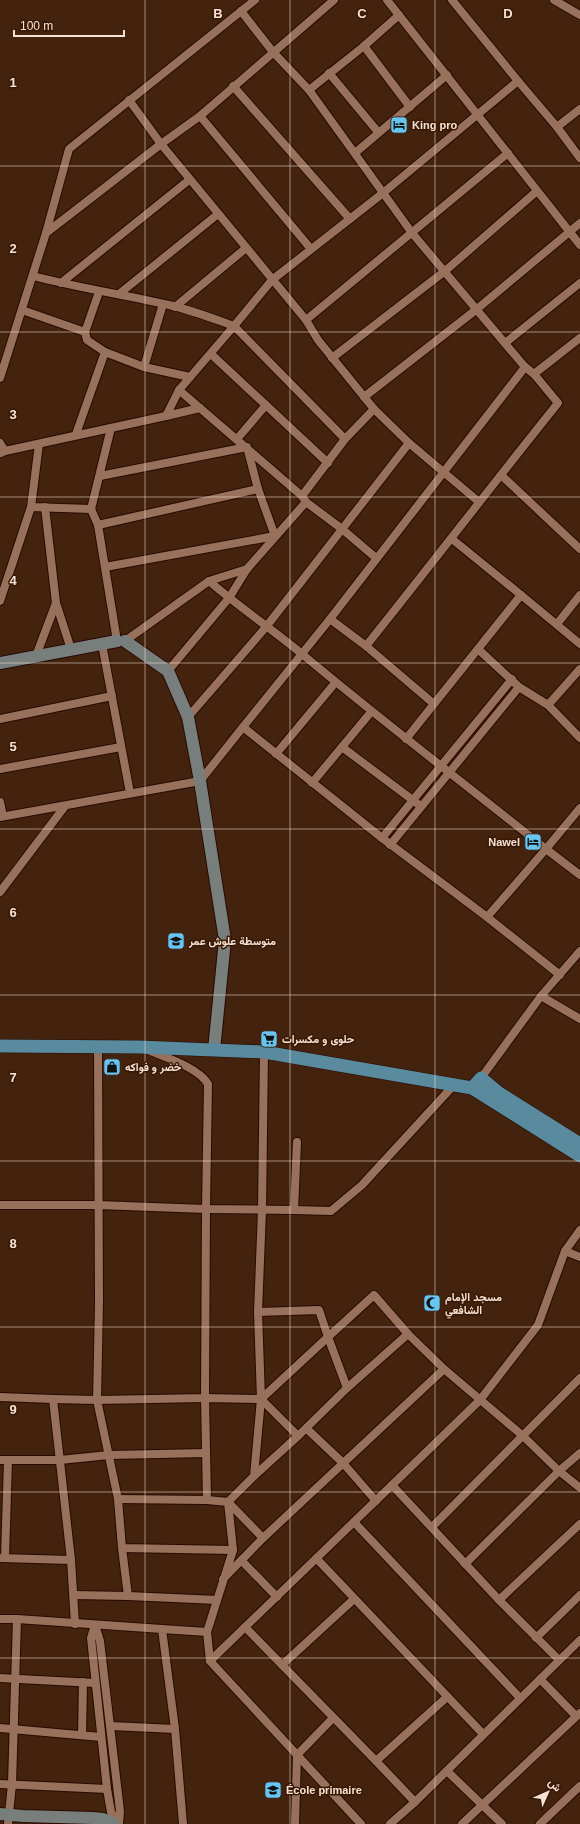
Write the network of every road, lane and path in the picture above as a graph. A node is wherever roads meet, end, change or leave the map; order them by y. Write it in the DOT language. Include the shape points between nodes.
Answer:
graph roads {
  1 [pos="254,0"];
  2 [pos="334,0"];
  3 [pos="387,0"];
  4 [pos="452,0"];
  5 [pos="554,0"];
  6 [pos="241,11"];
  7 [pos="399,15"];
  8 [pos="580,15"];
  9 [pos="364,46"];
  10 [pos="273,52"];
  11 [pos="329,73"];
  12 [pos="447,75"];
  13 [pos="518,81"];
  14 [pos="233,86"];
  15 [pos="309,90"];
  16 [pos="129,100"];
  17 [pos="410,106"];
  18 [pos="580,109"];
  19 [pos="478,114"];
  20 [pos="200,116"];
  21 [pos="557,127"];
  22 [pos="378,132"];
  23 [pos="161,144"];
  24 [pos="355,152"];
  25 [pos="508,153"];
  26 [pos="580,158"];
  27 [pos="190,180"];
  28 [pos="537,191"];
  29 [pos="383,193"];
  30 [pos="218,214"];
  31 [pos="350,219"];
  32 [pos="580,223"];
  33 [pos="570,232"];
  34 [pos="46,233"];
  35 [pos="412,233"];
  36 [pos="580,245"];
  37 [pos="246,248"];
  38 [pos="311,249"];
  39 [pos="445,271"];
  40 [pos="33,276"];
  41 [pos="272,280"];
  42 [pos="61,283"];
  43 [pos="580,283"];
  44 [pos="99,292"];
  45 [pos="119,294"];
  46 [pos="163,304"];
  47 [pos="175,307"];
  48 [pos="477,309"];
  49 [pos="22,310"];
  50 [pos="306,320"];
  51 [pos="234,326"];
  52 [pos="85,332"];
  53 [pos="580,338"];
  54 [pos="505,343"];
  55 [pos="105,352"];
  56 [pos="211,354"];
  57 [pos="332,358"];
  58 [pos="144,367"];
  59 [pos="525,367"];
  60 [pos="534,374"];
  61 [pos="190,377"];
  62 [pos="0,378"];
  63 [pos="179,390"];
  64 [pos="364,397"];
  65 [pos="266,405"];
  66 [pos="200,408"];
  67 [pos="374,409"];
  68 [pos="166,416"];
  69 [pos="111,428"];
  70 [pos="76,434"];
  71 [pos="237,439"];
  72 [pos="345,439"];
  73 [pos="0,442"];
  74 [pos="409,443"];
  75 [pos="39,444"];
  76 [pos="247,447"];
  77 [pos="2,452"];
  78 [pos="328,463"];
  79 [pos="443,472"];
  80 [pos="501,475"];
  81 [pos="100,476"];
  82 [pos="258,489"];
  83 [pos="304,499"];
  84 [pos="479,502"];
  85 [pos="31,507"];
  86 [pos="45,507"];
  87 [pos="91,509"];
  88 [pos="98,525"];
  89 [pos="342,530"];
  90 [pos="276,536"];
  91 [pos="452,539"];
  92 [pos="580,549"];
  93 [pos="376,558"];
  94 [pos="105,567"];
  95 [pos="247,569"];
  96 [pos="209,581"];
  97 [pos="521,594"];
  98 [pos="580,595"];
  99 [pos="229,598"];
  100 [pos="0,601"];
  101 [pos="56,603"];
  102 [pos="330,619"];
  103 [pos="557,624"];
  104 [pos="266,627"];
  105 [pos="121,641"];
  106 [pos="102,644"];
  107 [pos="580,644"];
  108 [pos="366,646"];
  109 [pos="71,649"];
  110 [pos="478,649"];
  111 [pos="301,654"];
  112 [pos="36,656"];
  113 [pos="0,662"];
  114 [pos="168,671"];
  115 [pos="579,672"];
  116 [pos="512,679"];
  117 [pos="335,683"];
  118 [pos="519,687"];
  119 [pos="112,696"];
  120 [pos="434,704"];
  121 [pos="548,705"];
  122 [pos="371,712"];
  123 [pos="188,717"];
  124 [pos="0,718"];
  125 [pos="243,727"];
  126 [pos="580,738"];
  127 [pos="406,739"];
  128 [pos="121,747"];
  129 [pos="342,747"];
  130 [pos="276,754"];
  131 [pos="442,766"];
  132 [pos="0,769"];
  133 [pos="450,772"];
  134 [pos="200,781"];
  135 [pos="312,783"];
  136 [pos="130,793"];
  137 [pos="413,801"];
  138 [pos="0,802"];
  139 [pos="65,806"];
  140 [pos="422,807"];
  141 [pos="580,808"];
  142 [pos="2,817"];
  143 [pos="382,838"];
  144 [pos="390,845"];
  145 [pos="546,849"];
  146 [pos="580,875"];
  147 [pos="0,892"];
  148 [pos="487,917"];
  149 [pos="580,951"];
  150 [pos="560,975"];
  151 [pos="541,996"];
  152 [pos="580,1019"];
  153 [pos="0,1046"];
  154 [pos="98,1047"];
  155 [pos="140,1047"];
  156 [pos="214,1050"];
  157 [pos="264,1052"];
  158 [pos="481,1078"];
  159 [pos="453,1086"];
  160 [pos="472,1088"];
  161 [pos="297,1142"];
  162 [pos="580,1144"];
  163 [pos="580,1156"];
  164 [pos="98,1205"];
  165 [pos="0,1206"];
  166 [pos="206,1209"];
  167 [pos="262,1210"];
  168 [pos="294,1210"];
  169 [pos="580,1230"];
  170 [pos="565,1251"];
  171 [pos="580,1257"];
  172 [pos="258,1312"];
  173 [pos="408,1334"];
  174 [pos="328,1337"];
  175 [pos="444,1369"];
  176 [pos="580,1378"];
  177 [pos="347,1388"];
  178 [pos="0,1397"];
  179 [pos="205,1398"];
  180 [pos="54,1399"];
  181 [pos="261,1399"];
  182 [pos="97,1400"];
  183 [pos="480,1400"];
  184 [pos="307,1429"];
  185 [pos="298,1436"];
  186 [pos="523,1436"];
  187 [pos="206,1453"];
  188 [pos="580,1453"];
  189 [pos="109,1455"];
  190 [pos="4,1460"];
  191 [pos="60,1460"];
  192 [pos="343,1463"];
  193 [pos="559,1471"];
  194 [pos="254,1476"];
  195 [pos="392,1485"];
  196 [pos="580,1488"];
  197 [pos="118,1500"];
  198 [pos="207,1500"];
  199 [pos="376,1500"];
  200 [pos="228,1502"];
  201 [pos="354,1522"];
  202 [pos="580,1524"];
  203 [pos="432,1527"];
  204 [pos="263,1538"];
  205 [pos="122,1548"];
  206 [pos="233,1550"];
  207 [pos="3,1558"];
  208 [pos="317,1559"];
  209 [pos="71,1560"];
  210 [pos="242,1561"];
  211 [pos="465,1564"];
  212 [pos="223,1579"];
  213 [pos="74,1595"];
  214 [pos="580,1595"];
  215 [pos="128,1596"];
  216 [pos="277,1597"];
  217 [pos="354,1598"];
  218 [pos="217,1600"];
  219 [pos="499,1600"];
  220 [pos="0,1619"];
  221 [pos="17,1619"];
  222 [pos="75,1624"];
  223 [pos="95,1626"];
  224 [pos="245,1627"];
  225 [pos="162,1629"];
  226 [pos="207,1632"];
  227 [pos="536,1638"];
  228 [pos="580,1640"];
  229 [pos="559,1660"];
  230 [pos="210,1661"];
  231 [pos="282,1665"];
  232 [pos="0,1678"];
  233 [pos="15,1678"];
  234 [pos="540,1679"];
  235 [pos="83,1682"];
  236 [pos="95,1682"];
  237 [pos="447,1696"];
  238 [pos="520,1698"];
  239 [pos="578,1715"];
  240 [pos="333,1718"];
  241 [pos="111,1726"];
  242 [pos="0,1728"];
  243 [pos="14,1728"];
  244 [pos="175,1729"];
  245 [pos="483,1734"];
  246 [pos="82,1735"];
  247 [pos="101,1737"];
  248 [pos="297,1755"];
  249 [pos="376,1761"];
  250 [pos="447,1770"];
  251 [pos="0,1784"];
  252 [pos="12,1784"];
  253 [pos="580,1786"];
  254 [pos="107,1789"];
  255 [pos="415,1802"];
  256 [pos="483,1804"];
  257 [pos="6,1817"];
  258 [pos="114,1824"];
  259 [pos="118,1824"];
  260 [pos="182,1824"];
  261 [pos="295,1824"];
  262 [pos="361,1824"];
  263 [pos="390,1824"];
  264 [pos="462,1824"];
  265 [pos="502,1824"];
  266 [pos="540,1824"];
  1 -- 6 [label="street"];
  2 -- 10 [label="street"];
  3 -- 7 [label="street"];
  4 -- 13 [label="street"];
  5 -- 8 [label="street"];
  6 -- 10 [label="street"];
  6 -- 16 [label="street"];
  7 -- 9 [label="street"];
  7 -- 12 [label="street"];
  9 -- 11 [label="street"];
  9 -- 17 [label="street"];
  10 -- 14 [label="street"];
  10 -- 15 [label="street"];
  11 -- 15 [label="street"];
  11 -- 22 [label="street"];
  12 -- 17 [label="street"];
  12 -- 19 [label="street"];
  13 -- 19 [label="street"];
  13 -- 21 [label="street"];
  14 -- 20 [label="street"];
  14 -- 31 [label="street"];
  15 -- 24 [label="street"];
  16 -- 23 [label="street"];
  16 -- 34 [label="street" via="69,149"];
  17 -- 22 [label="street"];
  18 -- 21 [label="street"];
  19 -- 25 [label="street"];
  19 -- 29 [label="street"];
  20 -- 23 [label="street"];
  20 -- 38 [label="street"];
  21 -- 26 [label="street"];
  22 -- 24 [label="street"];
  23 -- 27 [label="street"];
  23 -- 34 [label="street"];
  24 -- 29 [label="street"];
  25 -- 28 [label="street"];
  25 -- 35 [label="street"];
  27 -- 30 [label="street"];
  27 -- 42 [label="street"];
  28 -- 33 [label="street"];
  28 -- 39 [label="street"];
  29 -- 31 [label="street"];
  29 -- 35 [label="street"];
  30 -- 37 [label="street"];
  30 -- 45 [label="street"];
  31 -- 38 [label="street"];
  32 -- 33 [label="street"];
  33 -- 36 [label="street"];
  33 -- 48 [label="street"];
  34 -- 40 [label="street"];
  35 -- 39 [label="street"];
  35 -- 50 [label="street"];
  37 -- 41 [label="street"];
  37 -- 47 [label="street"];
  38 -- 41 [label="street"];
  39 -- 48 [label="street"];
  39 -- 57 [label="street"];
  40 -- 42 [label="street"];
  40 -- 49 [label="street"];
  41 -- 50 [label="street"];
  41 -- 51 [label="street"];
  42 -- 44 [label="street"];
  43 -- 54 [label="street"];
  44 -- 45 [label="street"];
  44 -- 52 [label="street"];
  45 -- 46 [label="street"];
  46 -- 47 [label="street"];
  46 -- 58 [label="street"];
  47 -- 51 [label="street"];
  48 -- 54 [label="street"];
  48 -- 64 [label="street"];
  49 -- 52 [label="street"];
  49 -- 62 [label="street"];
  50 -- 57 [label="street"];
  51 -- 56 [label="street"];
  51 -- 72 [label="street"];
  52 -- 55 [label="street" via="87,340"];
  53 -- 60 [label="street"];
  54 -- 59 [label="street"];
  55 -- 58 [label="street"];
  55 -- 70 [label="street"];
  56 -- 61 [label="street"];
  56 -- 65 [label="street"];
  57 -- 64 [label="street"];
  58 -- 61 [label="street"];
  59 -- 60 [label="street"];
  59 -- 79 [label="street"];
  60 -- 80 [label="street" via="558,403"];
  61 -- 63 [label="street"];
  63 -- 66 [label="street"];
  63 -- 68 [label="street"];
  64 -- 67 [label="street"];
  65 -- 71 [label="street"];
  65 -- 78 [label="street"];
  66 -- 68 [label="street"];
  66 -- 71 [label="street"];
  67 -- 72 [label="street"];
  67 -- 74 [label="street"];
  68 -- 69 [label="street"];
  69 -- 70 [label="street"];
  69 -- 81 [label="street"];
  70 -- 75 [label="street"];
  71 -- 76 [label="street"];
  72 -- 78 [label="street"];
  73 -- 77 [label="street"];
  74 -- 79 [label="street"];
  74 -- 89 [label="street"];
  75 -- 77 [label="street"];
  75 -- 85 [label="street"];
  76 -- 81 [label="street"];
  76 -- 82 [label="street"];
  76 -- 83 [label="street"];
  78 -- 83 [label="street"];
  79 -- 84 [label="street"];
  79 -- 93 [label="street"];
  80 -- 84 [label="street"];
  80 -- 92 [label="street"];
  81 -- 87 [label="street"];
  82 -- 88 [label="street"];
  82 -- 90 [label="street"];
  83 -- 89 [label="street"];
  83 -- 90 [label="street"];
  84 -- 91 [label="street"];
  85 -- 86 [label="street"];
  85 -- 100 [label="street"];
  86 -- 87 [label="street"];
  86 -- 101 [label="street"];
  87 -- 88 [label="street"];
  88 -- 94 [label="street"];
  89 -- 93 [label="street"];
  89 -- 104 [label="street"];
  90 -- 94 [label="street"];
  90 -- 95 [label="street"];
  91 -- 97 [label="street"];
  91 -- 108 [label="street"];
  93 -- 102 [label="street"];
  94 -- 105 [label="street"];
  95 -- 96 [label="street"];
  95 -- 99 [label="street"];
  96 -- 99 [label="street"];
  96 -- 105 [label="street"];
  97 -- 103 [label="street"];
  97 -- 110 [label="street"];
  98 -- 103 [label="street"];
  99 -- 104 [label="street"];
  99 -- 114 [label="street"];
  101 -- 109 [label="street"];
  101 -- 112 [label="street"];
  102 -- 108 [label="street"];
  102 -- 111 [label="street"];
  103 -- 107 [label="street"];
  104 -- 111 [label="street"];
  104 -- 123 [label="street"];
  105 -- 106 [label="street"];
  105 -- 114 [label="street"];
  106 -- 109 [label="street"];
  106 -- 119 [label="street"];
  108 -- 120 [label="street"];
  109 -- 112 [label="street"];
  110 -- 116 [label="street"];
  110 -- 120 [label="street"];
  111 -- 117 [label="street"];
  111 -- 125 [label="street"];
  112 -- 113 [label="street"];
  114 -- 123 [label="street"];
  115 -- 121 [label="street"];
  116 -- 118 [label="street"];
  116 -- 131 [label="street"];
  117 -- 122 [label="street"];
  117 -- 130 [label="street"];
  118 -- 121 [label="street"];
  118 -- 133 [label="street"];
  119 -- 124 [label="street"];
  119 -- 128 [label="street"];
  120 -- 127 [label="street"];
  121 -- 126 [label="street"];
  122 -- 127 [label="street"];
  122 -- 129 [label="street"];
  123 -- 134 [label="street"];
  125 -- 130 [label="street"];
  125 -- 134 [label="street"];
  127 -- 131 [label="street"];
  128 -- 132 [label="street"];
  128 -- 136 [label="street"];
  129 -- 135 [label="street"];
  129 -- 137 [label="street"];
  130 -- 135 [label="street"];
  131 -- 133 [label="street"];
  131 -- 137 [label="street"];
  133 -- 140 [label="street"];
  133 -- 145 [label="street"];
  134 -- 136 [label="street"];
  134 -- 156 [label="street" via="225,940"];
  135 -- 143 [label="street"];
  136 -- 139 [label="street"];
  137 -- 140 [label="street"];
  137 -- 143 [label="street"];
  138 -- 142 [label="street"];
  139 -- 142 [label="street"];
  139 -- 147 [label="street"];
  140 -- 144 [label="street"];
  141 -- 145 [label="street"];
  143 -- 144 [label="street"];
  144 -- 148 [label="street"];
  145 -- 146 [label="street"];
  145 -- 148 [label="street"];
  148 -- 150 [label="street"];
  149 -- 150 [label="street"];
  150 -- 151 [label="street"];
  151 -- 152 [label="street"];
  151 -- 158 [label="street"];
  153 -- 154 [label="main road"];
  154 -- 155 [label="main road"];
  154 -- 164 [label="street"];
  155 -- 156 [label="main road"];
  155 -- 166 [label="street" via="175,1061 202,1076 208,1084"];
  156 -- 157 [label="main road"];
  157 -- 159 [label="main road"];
  157 -- 167 [label="street"];
  158 -- 160 [label="main road"];
  158 -- 162 [label="main road" via="499,1093"];
  159 -- 160 [label="main road"];
  159 -- 168 [label="street" via="362,1185 331,1212"];
  160 -- 163 [label="main road"];
  161 -- 168 [label="street"];
  164 -- 165 [label="street"];
  164 -- 166 [label="street"];
  164 -- 182 [label="street"];
  166 -- 167 [label="street"];
  166 -- 179 [label="street"];
  167 -- 168 [label="street"];
  167 -- 172 [label="street"];
  169 -- 170 [label="street"];
  170 -- 171 [label="street"];
  170 -- 183 [label="street" via="538,1325"];
  172 -- 174 [label="street" via="319,1310"];
  172 -- 181 [label="street"];
  173 -- 174 [label="street" via="374,1296"];
  173 -- 175 [label="street"];
  173 -- 177 [label="street"];
  174 -- 177 [label="street"];
  174 -- 181 [label="street"];
  175 -- 183 [label="street"];
  175 -- 192 [label="street"];
  176 -- 186 [label="street"];
  177 -- 184 [label="street"];
  178 -- 180 [label="street"];
  179 -- 181 [label="street"];
  179 -- 182 [label="street"];
  179 -- 187 [label="street"];
  180 -- 182 [label="street"];
  180 -- 191 [label="street"];
  181 -- 185 [label="street"];
  181 -- 194 [label="street"];
  182 -- 189 [label="street"];
  183 -- 186 [label="street"];
  183 -- 195 [label="street"];
  184 -- 185 [label="street"];
  184 -- 192 [label="street"];
  185 -- 194 [label="street"];
  186 -- 193 [label="street"];
  186 -- 203 [label="street"];
  187 -- 189 [label="street"];
  187 -- 198 [label="street"];
  188 -- 193 [label="street"];
  189 -- 191 [label="street"];
  189 -- 197 [label="street"];
  190 -- 191 [label="street"];
  190 -- 207 [label="street"];
  191 -- 209 [label="street"];
  192 -- 199 [label="street"];
  192 -- 204 [label="street"];
  193 -- 196 [label="street"];
  193 -- 211 [label="street"];
  194 -- 200 [label="street"];
  195 -- 199 [label="street"];
  195 -- 203 [label="street"];
  197 -- 198 [label="street"];
  197 -- 205 [label="street"];
  198 -- 200 [label="street"];
  199 -- 201 [label="street"];
  200 -- 204 [label="street"];
  200 -- 206 [label="street"];
  201 -- 208 [label="street"];
  201 -- 238 [label="street"];
  202 -- 219 [label="street"];
  203 -- 211 [label="street"];
  204 -- 210 [label="street"];
  205 -- 206 [label="street"];
  205 -- 215 [label="street"];
  206 -- 212 [label="street"];
  207 -- 209 [label="street"];
  208 -- 216 [label="street"];
  208 -- 217 [label="street"];
  209 -- 213 [label="street"];
  210 -- 212 [label="street"];
  210 -- 216 [label="street"];
  211 -- 219 [label="street"];
  212 -- 218 [label="street"];
  213 -- 215 [label="street"];
  213 -- 222 [label="street"];
  214 -- 227 [label="street"];
  215 -- 218 [label="street"];
  216 -- 224 [label="street"];
  217 -- 231 [label="street"];
  217 -- 237 [label="street"];
  218 -- 226 [label="street"];
  219 -- 227 [label="street"];
  220 -- 221 [label="street"];
  221 -- 222 [label="street"];
  221 -- 233 [label="street"];
  222 -- 223 [label="street"];
  223 -- 225 [label="street"];
  223 -- 236 [label="street" via="91,1638"];
  223 -- 241 [label="street" via="100,1641"];
  224 -- 230 [label="street"];
  224 -- 231 [label="street"];
  225 -- 226 [label="street"];
  225 -- 244 [label="street"];
  226 -- 230 [label="street"];
  227 -- 229 [label="street"];
  228 -- 229 [label="street"];
  229 -- 234 [label="street"];
  230 -- 248 [label="street"];
  231 -- 240 [label="street"];
  232 -- 233 [label="street"];
  233 -- 235 [label="street"];
  233 -- 243 [label="street"];
  234 -- 238 [label="street"];
  234 -- 239 [label="street"];
  235 -- 236 [label="street"];
  235 -- 246 [label="street"];
  236 -- 247 [label="street"];
  237 -- 245 [label="street"];
  237 -- 249 [label="street"];
  238 -- 245 [label="street"];
  239 -- 256 [label="street"];
  240 -- 248 [label="street"];
  240 -- 249 [label="street"];
  241 -- 244 [label="street"];
  241 -- 259 [label="street" via="120,1811"];
  242 -- 243 [label="street"];
  243 -- 246 [label="street"];
  243 -- 252 [label="street"];
  244 -- 260 [label="street"];
  245 -- 250 [label="street"];
  246 -- 247 [label="street"];
  247 -- 254 [label="street"];
  248 -- 261 [label="street"];
  248 -- 262 [label="street"];
  249 -- 255 [label="street"];
  250 -- 255 [label="street"];
  250 -- 256 [label="street"];
  251 -- 252 [label="street"];
  252 -- 254 [label="street"];
  252 -- 257 [label="street"];
  253 -- 266 [label="street"];
  254 -- 259 [label="street" via="111,1812"];
  255 -- 263 [label="street"];
  256 -- 264 [label="street"];
  256 -- 265 [label="street"];
  257 -- 258 [label="street" via="93,1818"];
}
